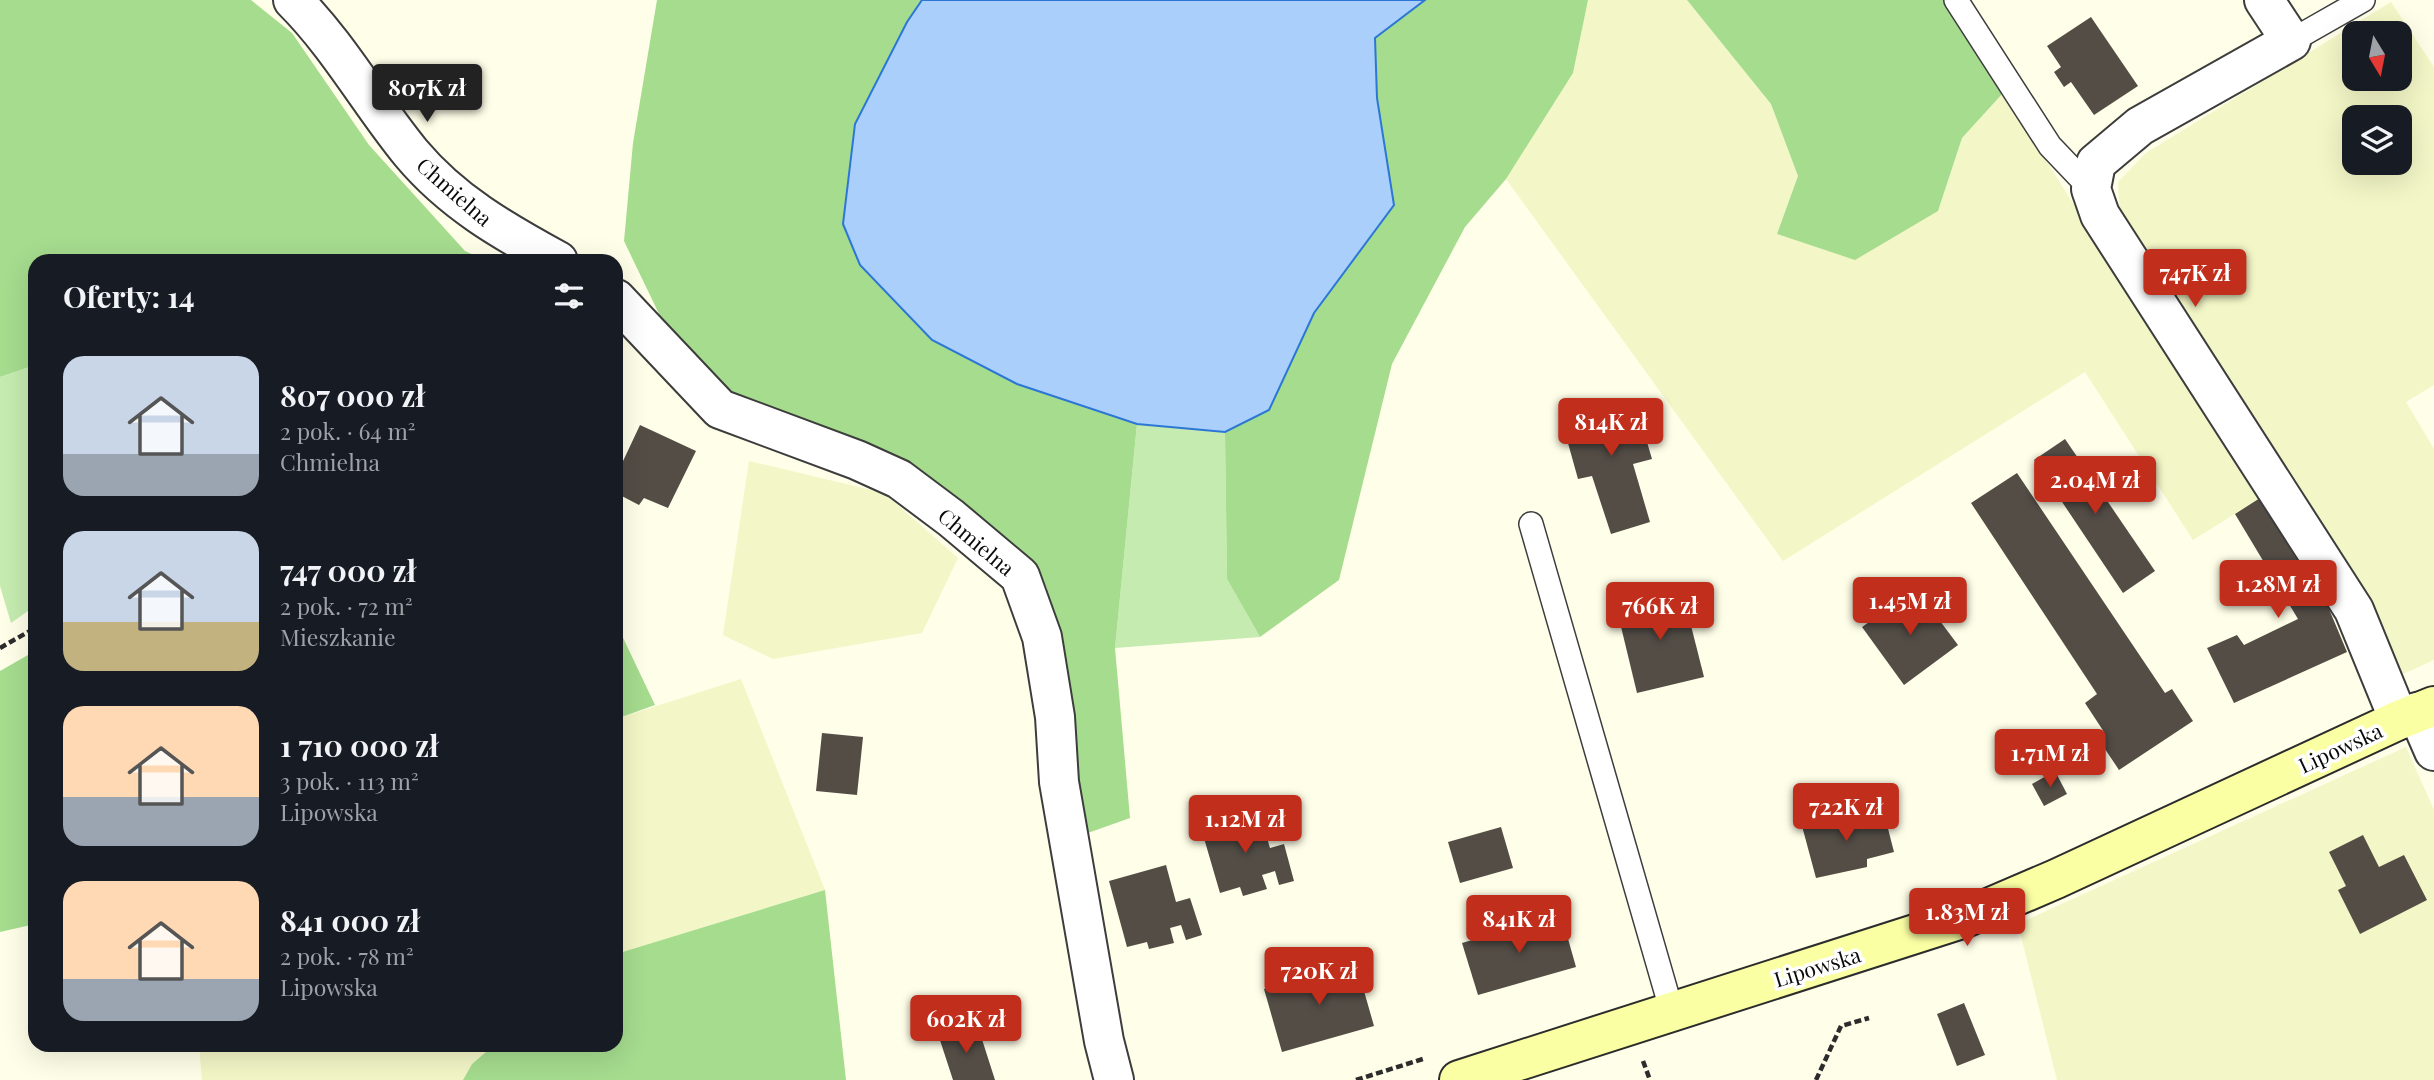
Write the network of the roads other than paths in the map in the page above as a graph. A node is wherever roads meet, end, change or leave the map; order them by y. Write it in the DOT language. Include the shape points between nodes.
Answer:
graph roads {
  1 [pos="293,0"];
  2 [pos="1956,0"];
  3 [pos="2264,0"];
  4 [pos="2363,0"];
  5 [pos="2291,41"];
  6 [pos="2091,189"];
  7 [pos="545,254"];
  8 [pos="623,306"];
  9 [pos="1531,524"];
  10 [pos="2417,712"];
  11 [pos="2434,751"];
  12 [pos="1672,1012"];
  13 [pos="1114,1080"];
  14 [pos="1459,1080"];
  1 -- 7 [label="street, Chmielna" via="317,23 413,155 486,221"];
  2 -- 6 [label="lane" via="2050,146"];
  3 -- 5 [label="street"];
  4 -- 5 [label="lane"];
  5 -- 6 [label="street" via="2140,126 2096,163"];
  6 -- 10 [label="street" via="2100,215"];
  8 -- 13 [label="street, Chmielna" via="720,409 899,479 1020,576 1042,637 1055,717 1059,782"];
  9 -- 12 [label="lane"];
  10 -- 11 [label="street"];
  10 -- 12 [label="street, Lipowska" via="1965,918"];
  12 -- 14 [label="street, Lipowska"];
}
